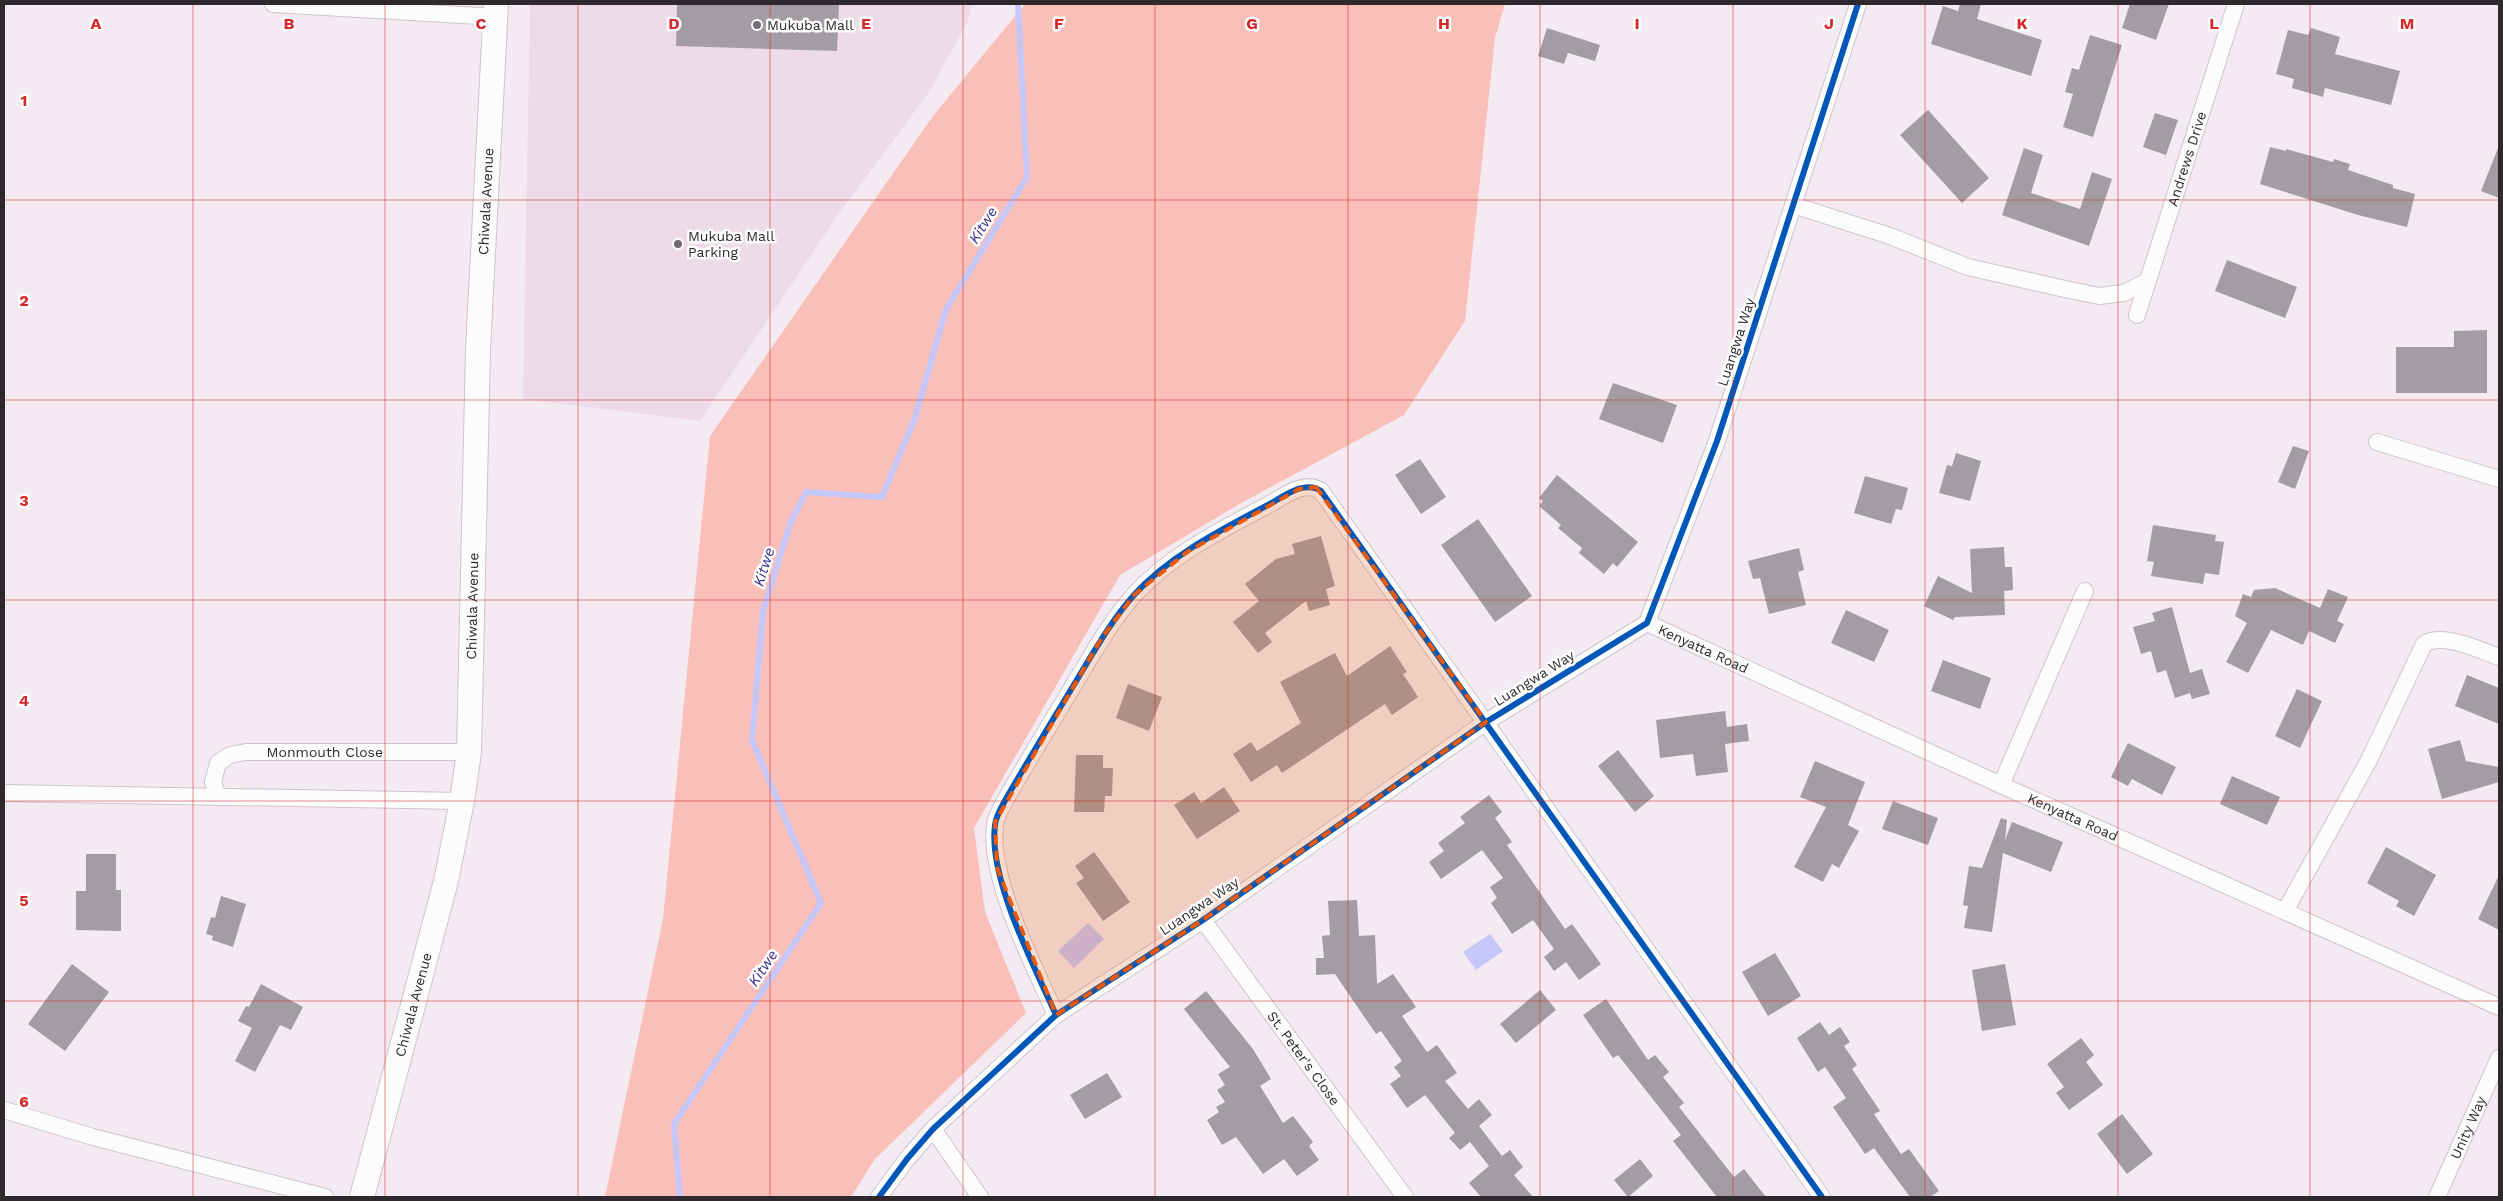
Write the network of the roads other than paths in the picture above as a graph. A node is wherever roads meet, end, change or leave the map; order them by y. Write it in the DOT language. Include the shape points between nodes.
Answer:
graph roads {
  1 [pos="273,4"];
  2 [pos="1858,4"];
  3 [pos="2236,4"];
  4 [pos="496,11"];
  5 [pos="1793,204"];
  6 [pos="2148,281"];
  7 [pos="2137,315"];
  8 [pos="2377,442"];
  9 [pos="2499,479"];
  10 [pos="2085,591"];
  11 [pos="1647,623"];
  12 [pos="2499,657"];
  13 [pos="1486,722"];
  14 [pos="469,752"];
  15 [pos="2002,785"];
  16 [pos="4,793"];
  17 [pos="218,797"];
  18 [pos="462,801"];
  19 [pos="2285,911"];
  20 [pos="1203,920"];
  21 [pos="2499,1007"];
  22 [pos="1056,1016"];
  23 [pos="2499,1058"];
  24 [pos="4,1110"];
  25 [pos="933,1129"];
  26 [pos="325,1197"];
  27 [pos="362,1197"];
  28 [pos="879,1197"];
  29 [pos="980,1197"];
  30 [pos="1405,1197"];
  31 [pos="1822,1197"];
  32 [pos="2437,1197"];
  1 -- 4 [label="street"];
  2 -- 5 [label="street, Luangwa Way"];
  3 -- 6 [label="street, Andrews Drive"];
  4 -- 14 [label="main road, Chiwala Avenue" via="478,349"];
  5 -- 6 [label="street" via="1968,266 2065,290 2100,296 2124,293"];
  5 -- 11 [label="street, Luangwa Way" via="1717,441"];
  6 -- 7 [label="street, Andrews Drive"];
  8 -- 9 [label="street"];
  10 -- 15 [label="street"];
  11 -- 13 [label="street, Luangwa Way"];
  11 -- 15 [label="street, Kenyatta Road"];
  12 -- 19 [label="street" via="2443,639 2429,640 2424,644 2369,760"];
  13 -- 20 [label="street, Luangwa Way"];
  13 -- 22 [label="street" via="1316,487 1299,489 1187,552 1134,595 1101,639 995,822 993,847 997,868"];
  13 -- 31 [label="street"];
  14 -- 17 [label="street, Monmouth Close" via="246,752 230,755 218,763 213,782"];
  14 -- 18 [label="main road, Chiwala Avenue"];
  15 -- 19 [label="street, Kenyatta Road"];
  16 -- 17 [label="street"];
  17 -- 18 [label="street"];
  18 -- 27 [label="main road, Chiwala Avenue" via="446,881"];
  19 -- 21 [label="street, Kenyatta Road"];
  20 -- 22 [label="street, Luangwa Way"];
  20 -- 30 [label="street, St. Peter's Close"];
  22 -- 25 [label="street, Luangwa Way"];
  23 -- 32 [label="street, Unity Way"];
  24 -- 26 [label="street" via="93,1137"];
  25 -- 28 [label="street, Luangwa Way"];
  25 -- 29 [label="street"];
}
